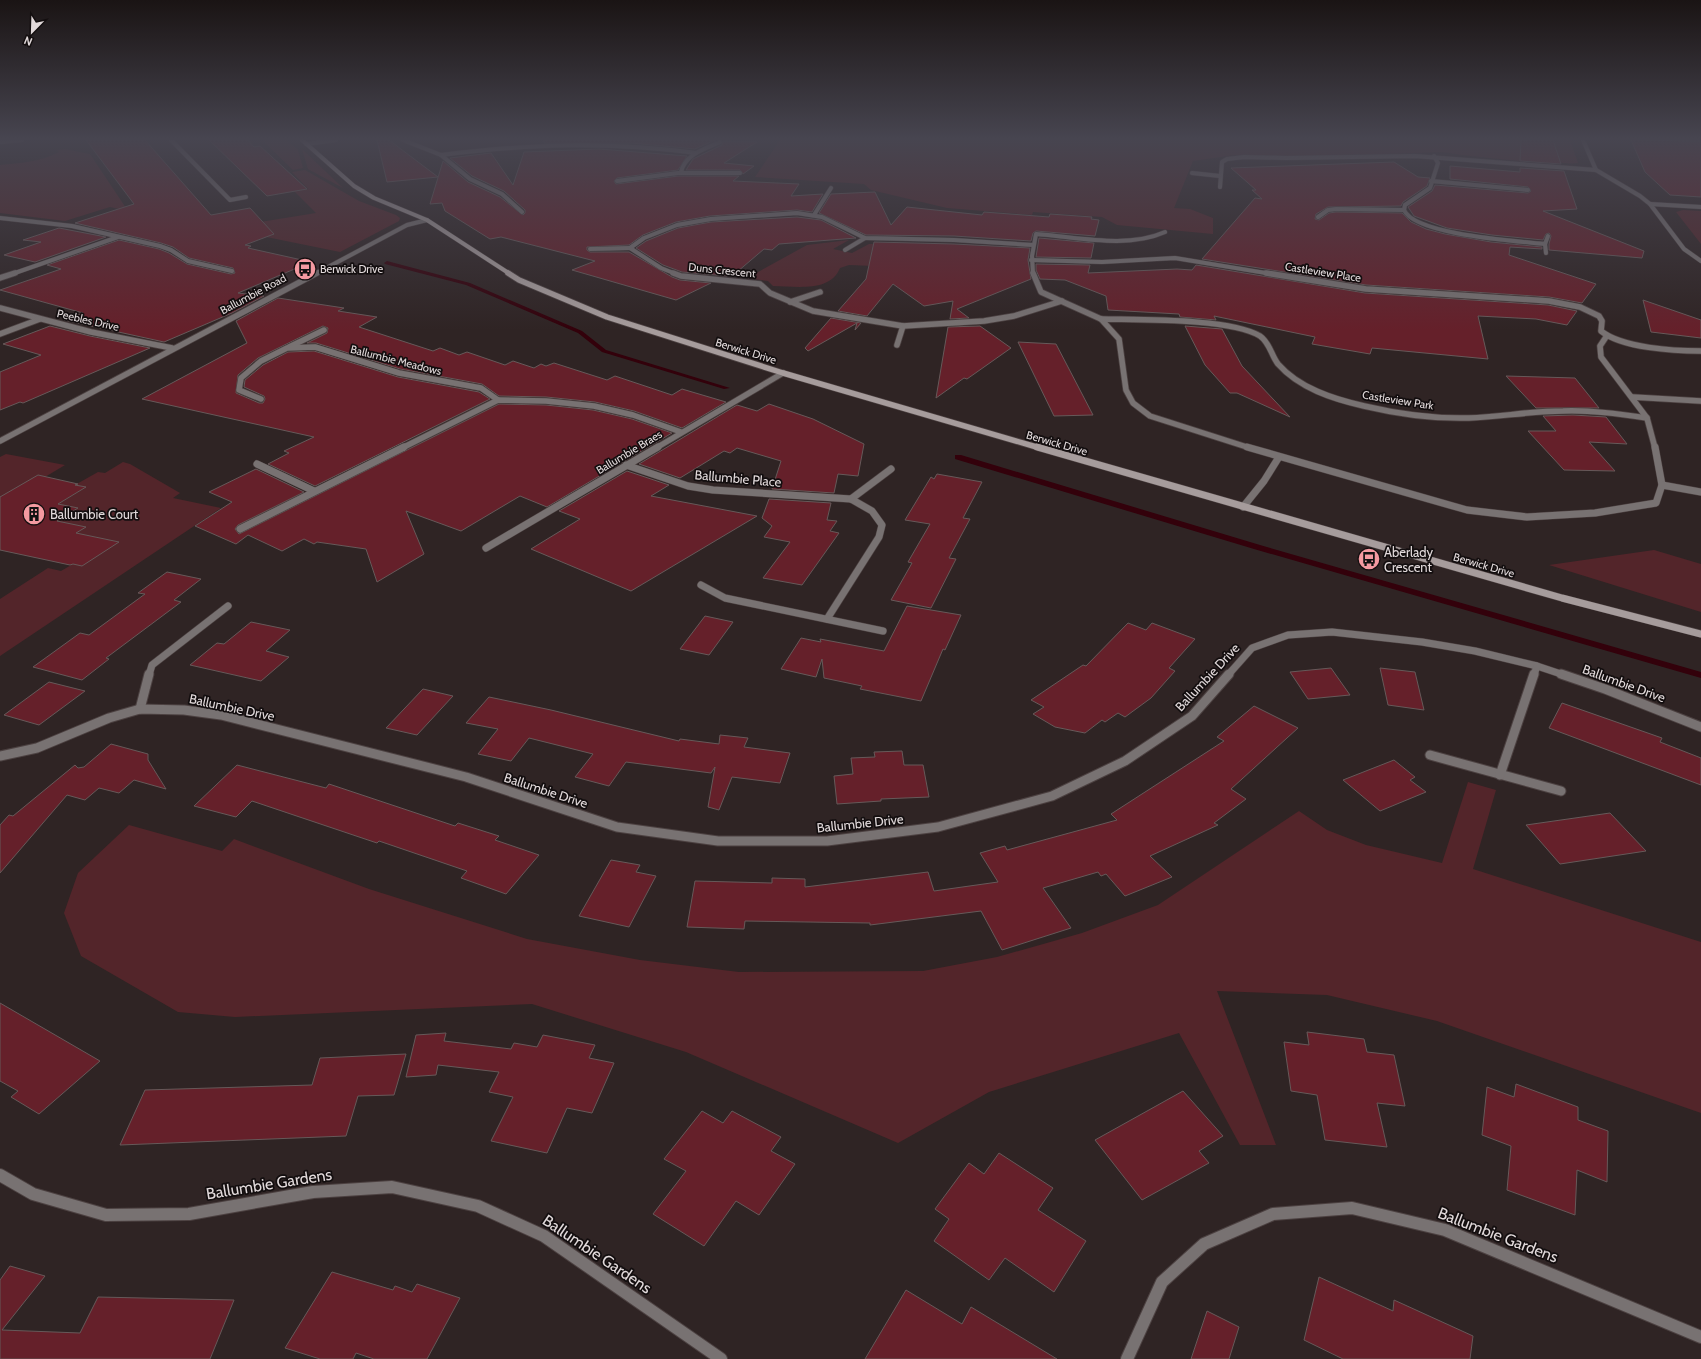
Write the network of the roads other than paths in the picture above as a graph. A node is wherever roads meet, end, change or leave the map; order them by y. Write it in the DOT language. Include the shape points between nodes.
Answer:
graph roads {
  1 [pos="387,203"];
  2 [pos="512,203"];
  3 [pos="820,203"];
  4 [pos="1408,203"];
  5 [pos="1650,204"];
  6 [pos="1701,207"];
  7 [pos="1404,210"];
  8 [pos="522,212"];
  9 [pos="814,214"];
  10 [pos="1318,217"];
  11 [pos="0,218"];
  12 [pos="427,220"];
  13 [pos="1165,232"];
  14 [pos="1548,236"];
  15 [pos="118,237"];
  16 [pos="865,238"];
  17 [pos="1545,244"];
  18 [pos="1032,245"];
  19 [pos="630,248"];
  20 [pos="590,249"];
  21 [pos="845,250"];
  22 [pos="1546,253"];
  23 [pos="1031,260"];
  24 [pos="1701,261"];
  25 [pos="232,271"];
  26 [pos="0,278"];
  27 [pos="820,292"];
  28 [pos="1062,301"];
  29 [pos="790,302"];
  30 [pos="0,308"];
  31 [pos="40,319"];
  32 [pos="1100,319"];
  33 [pos="902,326"];
  34 [pos="324,330"];
  35 [pos="0,334"];
  36 [pos="1606,337"];
  37 [pos="898,345"];
  38 [pos="172,348"];
  39 [pos="287,348"];
  40 [pos="1701,351"];
  41 [pos="783,373"];
  42 [pos="1632,397"];
  43 [pos="261,399"];
  44 [pos="498,400"];
  45 [pos="1701,401"];
  46 [pos="1647,418"];
  47 [pos="681,432"];
  48 [pos="0,441"];
  49 [pos="1279,457"];
  50 [pos="257,464"];
  51 [pos="626,465"];
  52 [pos="891,469"];
  53 [pos="1662,485"];
  54 [pos="314,491"];
  55 [pos="1701,492"];
  56 [pos="851,499"];
  57 [pos="1243,507"];
  58 [pos="240,529"];
  59 [pos="486,548"];
  60 [pos="701,585"];
  61 [pos="228,606"];
  62 [pos="827,619"];
  63 [pos="883,631"];
  64 [pos="1701,634"];
  65 [pos="1537,666"];
  66 [pos="140,709"];
  67 [pos="1701,727"];
  68 [pos="0,756"];
  69 [pos="1430,756"];
  70 [pos="1500,775"];
  71 [pos="1561,791"];
  72 [pos="0,1175"];
  73 [pos="1701,1337"];
  74 [pos="721,1359"];
  75 [pos="1127,1359"];
  1 -- 12 [label="street"];
  2 -- 8 [label="street"];
  3 -- 9 [label="street"];
  4 -- 7 [label="street"];
  5 -- 6 [label="street"];
  5 -- 24 [label="street" via="1684,249"];
  7 -- 10 [label="street" via="1336,209 1328,210"];
  7 -- 17 [label="street" via="1409,218 1442,230"];
  9 -- 16 [label="street"];
  9 -- 19 [label="street" via="700,220 655,231"];
  11 -- 15 [label="street" via="72,226"];
  12 -- 38 [label="street, Ballumbie Road" via="407,225"];
  12 -- 41 [label="street, Berwick Drive" via="520,280 607,317"];
  13 -- 18 [label="street" via="1155,238 1139,242 1036,234"];
  14 -- 17 [label="street"];
  15 -- 25 [label="street" via="160,246 188,260"];
  15 -- 26 [label="street"];
  16 -- 18 [label="street"];
  16 -- 21 [label="street"];
  17 -- 22 [label="street"];
  18 -- 23 [label="street"];
  19 -- 20 [label="street"];
  19 -- 29 [label="street, Duns Crescent" via="661,268 681,276 760,284 770,293"];
  23 -- 28 [label="street" via="1036,285 1041,292"];
  23 -- 36 [label="street, Castleview Place" via="1102,262 1175,258 1366,289 1538,299 1563,303 1599,316 1602,321 1601,332"];
  27 -- 29 [label="street"];
  28 -- 32 [label="street"];
  28 -- 33 [label="street, Duns Crescent" via="1014,316 984,321"];
  29 -- 33 [label="street, Duns Crescent" via="814,311"];
  30 -- 31 [label="street, Peebles Drive"];
  31 -- 35 [label="street"];
  31 -- 38 [label="street, Peebles Drive"];
  32 -- 46 [label="street, Castleview Park" via="1204,324 1247,331 1259,336 1268,344 1278,363 1305,385 1362,406 1398,413 1459,418 1550,410"];
  32 -- 49 [label="street" via="1119,339 1126,390 1133,403 1150,416"];
  33 -- 37 [label="street"];
  34 -- 39 [label="street, Ballumbie Meadows"];
  36 -- 40 [label="street" via="1685,351"];
  36 -- 42 [label="street" via="1598,348 1601,356"];
  38 -- 48 [label="street, Ballumbie Road"];
  39 -- 43 [label="street, Ballumbie Meadows" via="261,361 241,378 239,390"];
  39 -- 44 [label="street, Ballumbie Meadows" via="315,347 399,373 481,388"];
  41 -- 47 [label="street, Ballumbie Braes"];
  41 -- 57 [label="street, Berwick Drive"];
  42 -- 45 [label="street"];
  42 -- 46 [label="street"];
  44 -- 47 [label="street" via="543,399 585,404 626,413"];
  44 -- 54 [label="street"];
  46 -- 53 [label="street"];
  47 -- 51 [label="street, Ballumbie Braes"];
  49 -- 53 [label="street" via="1467,510 1527,517 1595,513 1656,503"];
  49 -- 57 [label="street"];
  50 -- 54 [label="street"];
  51 -- 56 [label="street, Ballumbie Place" via="688,486 713,490"];
  51 -- 59 [label="street, Ballumbie Braes"];
  52 -- 56 [label="street"];
  53 -- 55 [label="street"];
  54 -- 58 [label="street"];
  56 -- 62 [label="street, Ballumbie Place" via="872,511 882,525 879,537"];
  57 -- 64 [label="street, Berwick Drive" via="1562,598"];
  60 -- 62 [label="street" via="725,598"];
  61 -- 66 [label="street" via="152,665"];
  62 -- 63 [label="street"];
  65 -- 66 [label="street, Ballumbie Drive" via="1475,651 1422,642 1332,632 1288,635 1252,648 1192,716 1124,761 1052,796 938,827 827,841 718,841 617,827 466,777 221,716 184,710"];
  65 -- 67 [label="street, Ballumbie Drive" via="1605,689"];
  65 -- 70 [label="street"];
  66 -- 68 [label="street, Ballumbie Drive" via="109,718 38,748"];
  69 -- 70 [label="street"];
  70 -- 71 [label="street"];
  72 -- 74 [label="street, Ballumbie Gardens" via="33,1194 106,1215 189,1214 313,1192 392,1187 478,1206 544,1236"];
  73 -- 75 [label="street, Ballumbie Gardens" via="1445,1230 1352,1208 1273,1214 1204,1244 1162,1282"];
}
